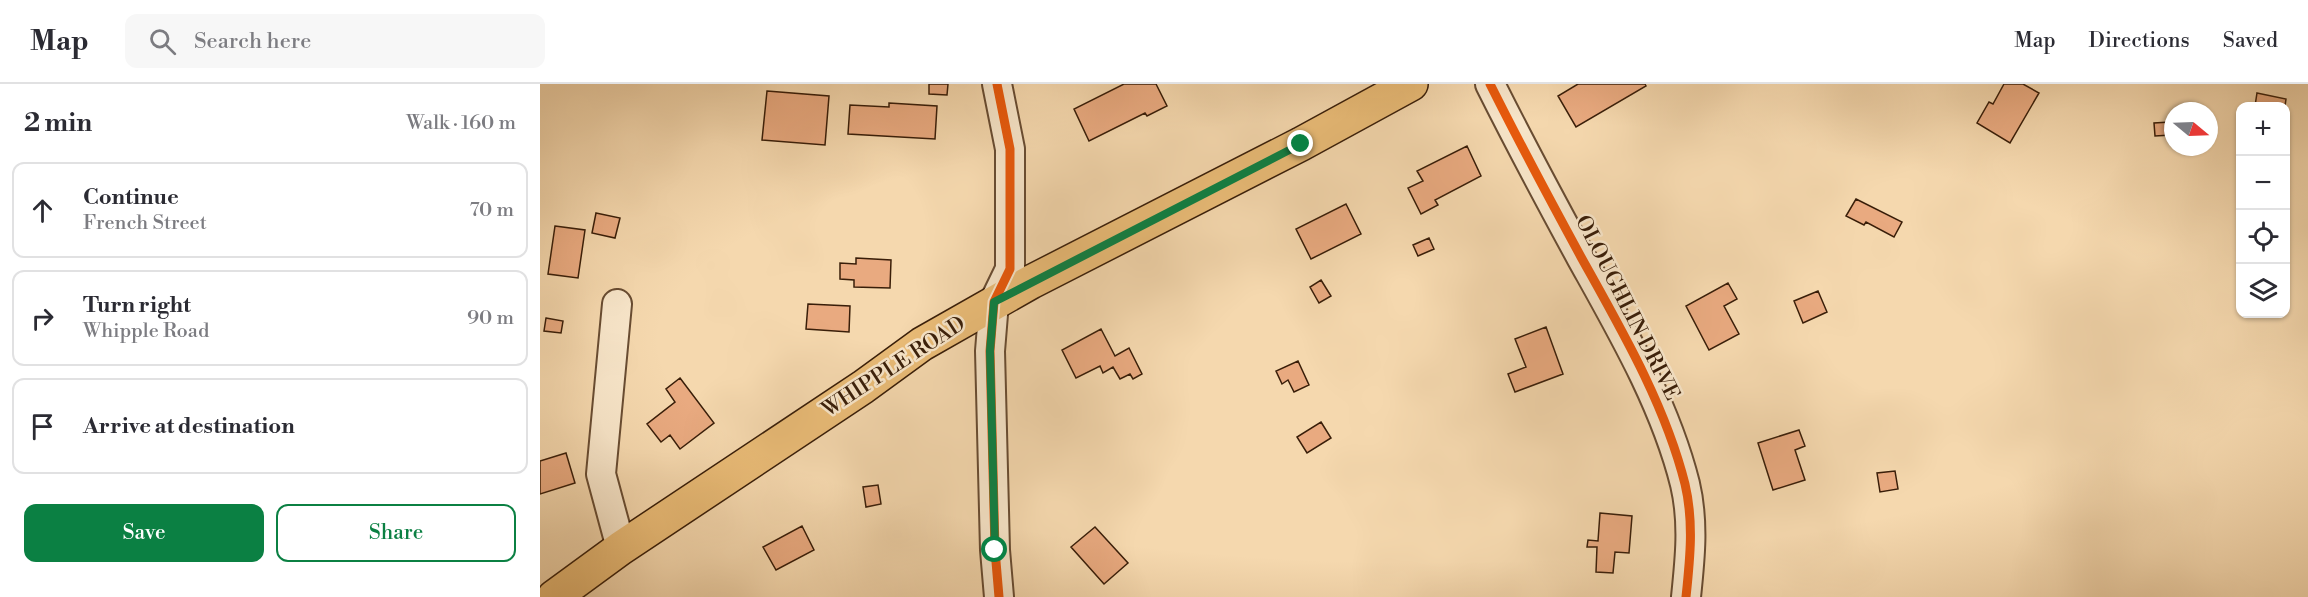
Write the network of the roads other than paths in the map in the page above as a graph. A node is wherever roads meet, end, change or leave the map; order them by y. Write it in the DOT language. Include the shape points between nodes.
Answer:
graph roads {
  1 [pos="997,84"];
  2 [pos="1411,84"];
  3 [pos="1490,84"];
  4 [pos="994,302"];
  5 [pos="616,304"];
  6 [pos="621,548"];
  7 [pos="554,597"];
  8 [pos="999,597"];
  9 [pos="1686,597"];
  1 -- 4 [label="street" via="1010,149 1010,269"];
  2 -- 4 [label="main road, WHIPPLE ROAD"];
  3 -- 9 [label="street, OLOUGHLIN DRIVE" via="1611,310 1664,419 1685,485 1692,540"];
  4 -- 6 [label="main road, WHIPPLE ROAD" via="922,344"];
  4 -- 8 [label="street" via="990,351"];
  5 -- 6 [label="street" via="601,474"];
  6 -- 7 [label="main road, WHIPPLE ROAD"];
}
